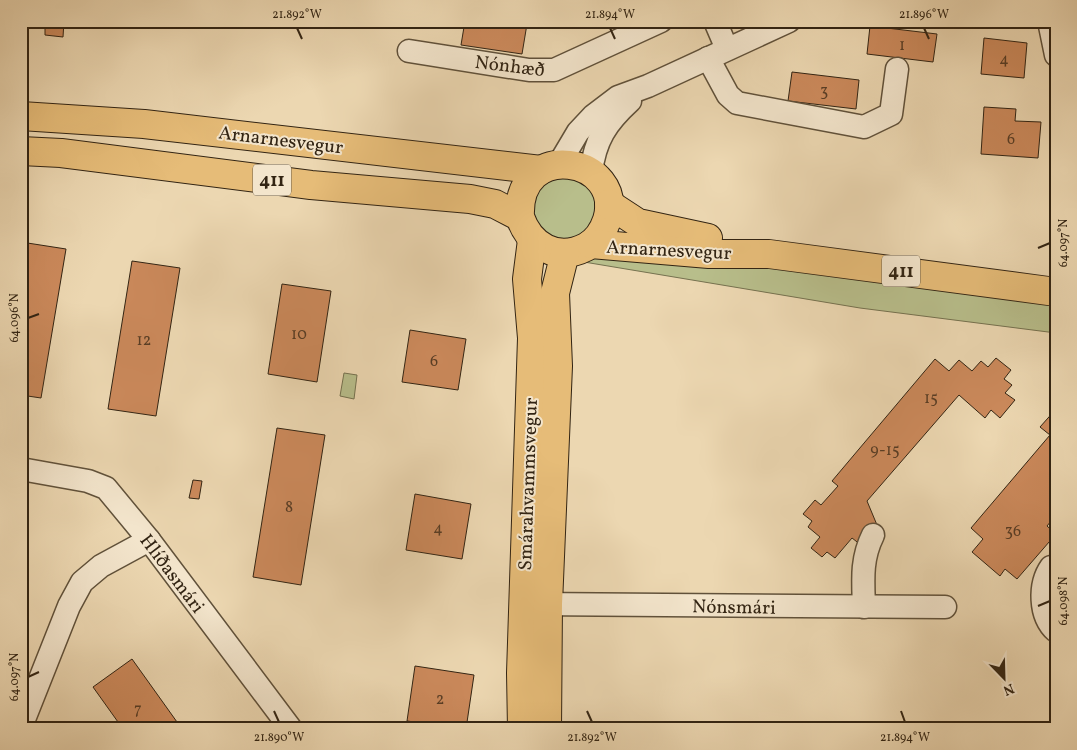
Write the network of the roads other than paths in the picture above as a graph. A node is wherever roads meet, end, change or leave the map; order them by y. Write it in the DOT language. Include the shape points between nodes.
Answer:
graph roads {
  1 [pos="661,21"];
  2 [pos="715,21"];
  3 [pos="789,21"];
  4 [pos="1049,21"];
  5 [pos="409,51"];
  6 [pos="717,54"];
  7 [pos="1056,55"];
  8 [pos="897,69"];
  9 [pos="648,86"];
  10 [pos="21,116"];
  11 [pos="21,150"];
  12 [pos="550,167"];
  13 [pos="591,172"];
  14 [pos="609,204"];
  15 [pos="526,228"];
  16 [pos="591,244"];
  17 [pos="747,252"];
  18 [pos="565,253"];
  19 [pos="1056,292"];
  20 [pos="21,469"];
  21 [pos="873,535"];
  22 [pos="149,540"];
  23 [pos="1051,567"];
  24 [pos="536,604"];
  25 [pos="864,607"];
  26 [pos="945,607"];
  27 [pos="1056,631"];
  28 [pos="21,727"];
  29 [pos="290,729"];
  30 [pos="522,729"];
  31 [pos="547,729"];
  1 -- 5 [label="street, Nónhæð" via="554,70 529,70"];
  2 -- 6 [label="street"];
  3 -- 6 [label="street"];
  4 -- 7 [label="street"];
  6 -- 8 [label="street" via="728,95 737,103 864,127 891,114"];
  6 -- 9 [label="street"];
  9 -- 12 [label="street" via="618,97 593,116"];
  9 -- 13 [label="street" via="604,129 596,143"];
  10 -- 12 [label="main road, Arnarnesvegur / 411" via="144,124"];
  11 -- 15 [label="main road, 411" via="311,185 470,199 495,204"];
  12 -- 13 [label="main road, Arnarnesvegur / 411" via="570,164"];
  12 -- 15 [label="main road" via="530,178 523,190 519,203"];
  13 -- 14 [label="main road" via="600,181"];
  14 -- 16 [label="main road, Arnarnesvegur" via="605,227"];
  14 -- 17 [label="main road, Arnarnesvegur / 411" via="638,223 711,238"];
  15 -- 18 [label="main road, 411" via="542,247"];
  15 -- 24 [label="main road, Smárahvammsvegur" via="532,338"];
  16 -- 17 [label="main road, Arnarnesvegur / 411" via="709,254"];
  16 -- 18 [label="main road, Arnarnesvegur / 411"];
  17 -- 19 [label="main road, Arnarnesvegur / 411"];
  18 -- 24 [label="main road, Smárahvammsvegur" via="555,293 558,366"];
  20 -- 22 [label="street, Hlíðasmári" via="88,481 106,488"];
  21 -- 25 [label="street" via="862,568"];
  22 -- 28 [label="street" via="101,566 82,582 69,606"];
  22 -- 29 [label="street, Hlíðasmári"];
  23 -- 27 [label="street" via="1043,585 1044,610"];
  24 -- 25 [label="street, Nónsmári"];
  24 -- 30 [label="main road, Smárahvammsvegur"];
  24 -- 31 [label="main road, Smárahvammsvegur"];
  25 -- 26 [label="street, Nónsmári"];
}
